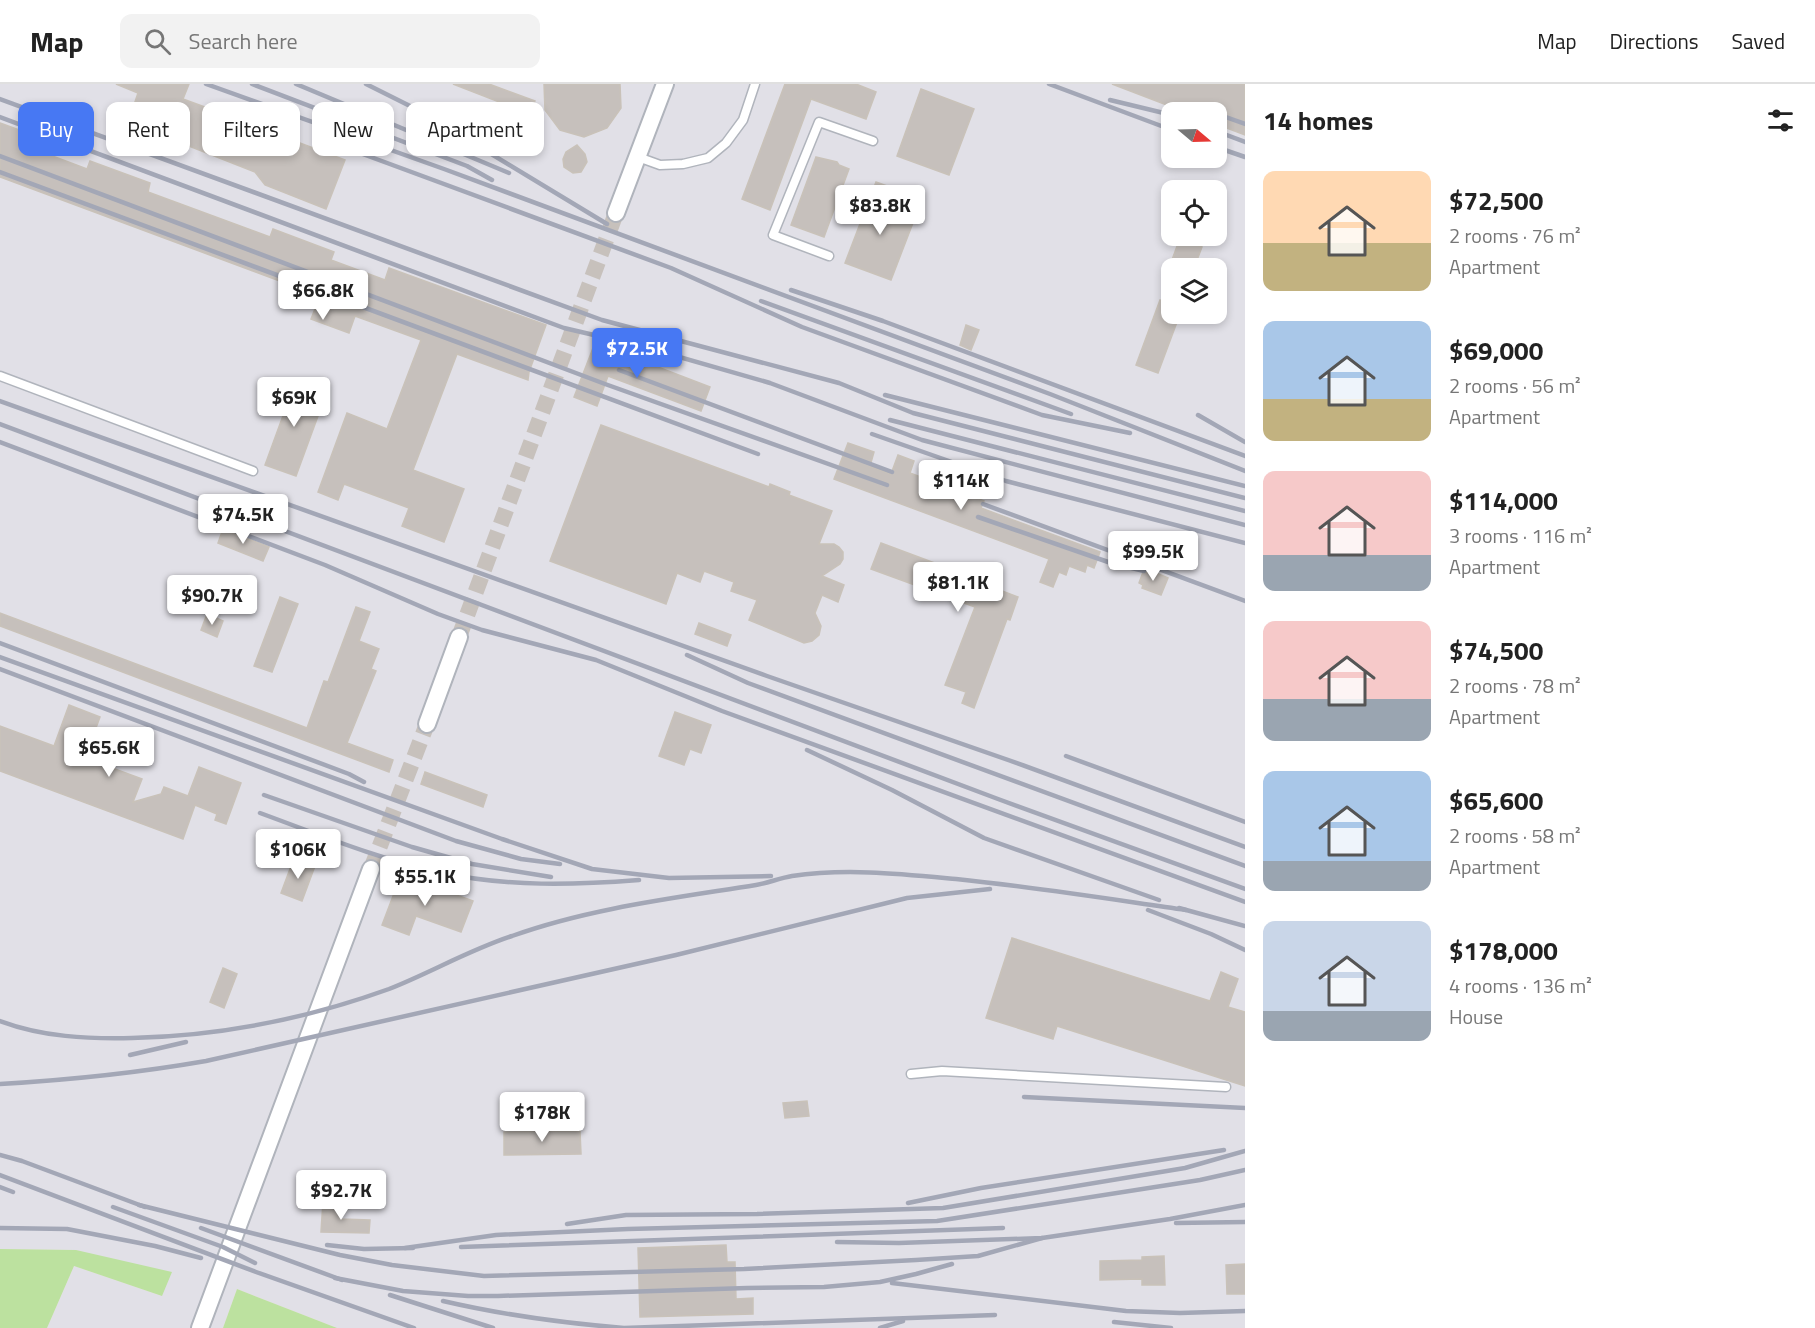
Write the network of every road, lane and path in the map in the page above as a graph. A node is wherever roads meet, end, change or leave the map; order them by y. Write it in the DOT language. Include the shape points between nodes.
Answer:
graph roads {
  1 [pos="664,84"];
  2 [pos="754,84"];
  3 [pos="873,141"];
  4 [pos="638,157"];
  5 [pos="616,213"];
  6 [pos="829,256"];
  7 [pos="0,376"];
  8 [pos="253,471"];
  9 [pos="459,637"];
  10 [pos="427,724"];
  11 [pos="371,869"];
  12 [pos="911,1074"];
  13 [pos="1226,1087"];
  14 [pos="200,1328"];
  1 -- 4 [label="street"];
  2 -- 4 [label="lane" via="742,120 708,158 660,165"];
  3 -- 6 [label="lane" via="819,122 773,235"];
  4 -- 5 [label="street"];
  7 -- 8 [label="lane"];
  9 -- 10 [label="street"];
  11 -- 14 [label="street"];
  12 -- 13 [label="lane" via="942,1071"];
}
